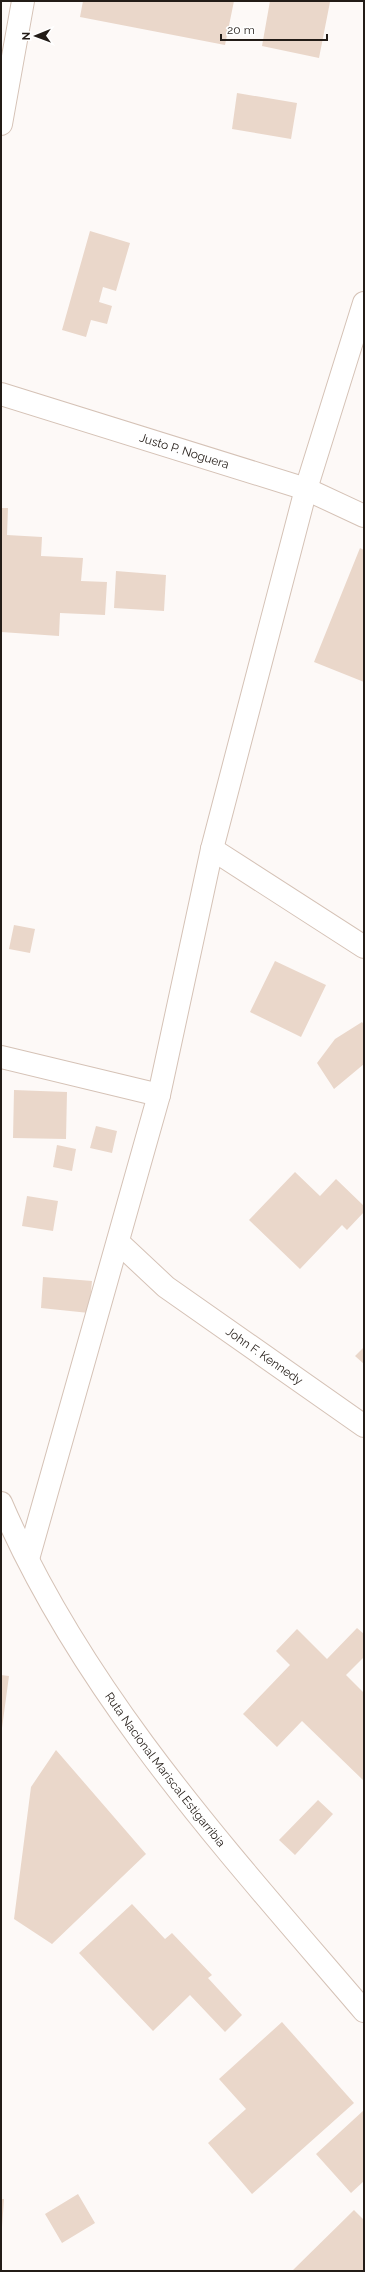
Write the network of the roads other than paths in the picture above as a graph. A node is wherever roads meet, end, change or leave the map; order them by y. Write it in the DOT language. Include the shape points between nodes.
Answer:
graph roads {
  1 [pos="23,1"];
  2 [pos="1,124"];
  3 [pos="364,303"];
  4 [pos="1,394"];
  5 [pos="306,489"];
  6 [pos="364,516"];
  7 [pos="212,849"];
  8 [pos="364,947"];
  9 [pos="1,1058"];
  10 [pos="159,1095"];
  11 [pos="118,1242"];
  12 [pos="364,1426"];
  13 [pos="2,1507"];
  14 [pos="28,1559"];
  15 [pos="364,2012"];
  1 -- 2 [label="street"];
  3 -- 5 [label="street"];
  4 -- 5 [label="street, Justo P. Noguera"];
  5 -- 6 [label="street, Justo P. Noguera"];
  5 -- 7 [label="street"];
  7 -- 8 [label="street"];
  7 -- 10 [label="street"];
  9 -- 10 [label="street"];
  10 -- 11 [label="street"];
  11 -- 12 [label="street, John F. Kennedy" via="166,1287"];
  11 -- 14 [label="street"];
  13 -- 14 [label="street, Ruta Nacional Mariscal Estigarribia"];
  14 -- 15 [label="street, Ruta Nacional Mariscal Estigarribia" via="55,1612 165,1774"];
}
